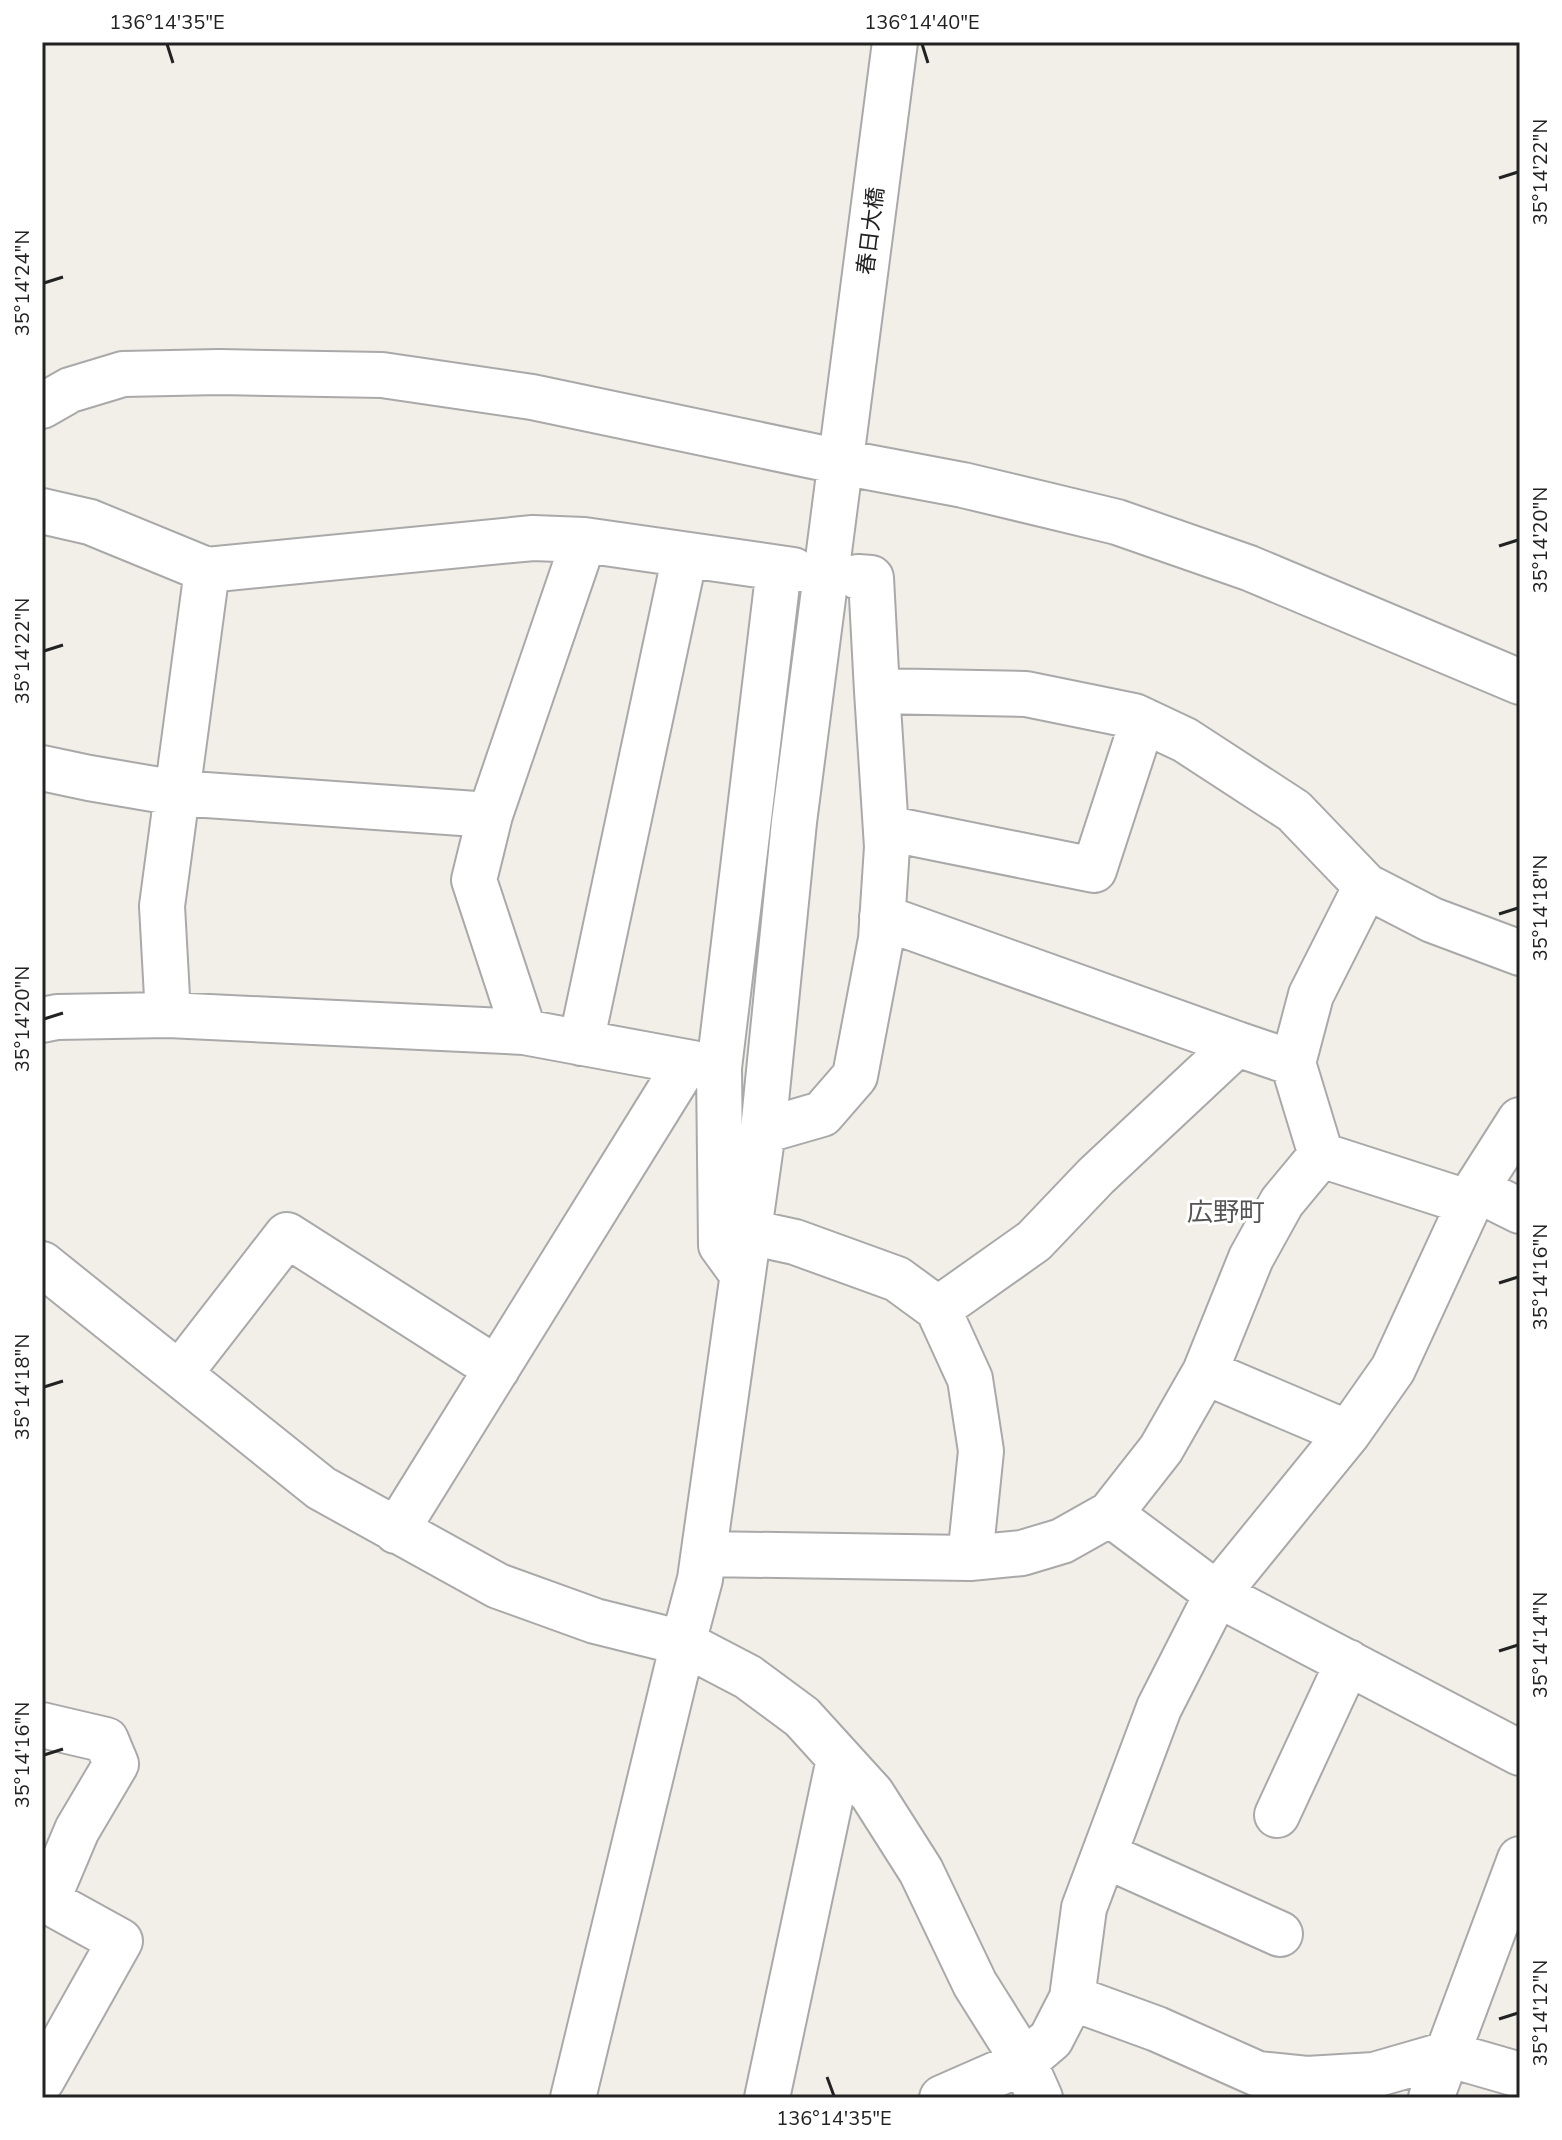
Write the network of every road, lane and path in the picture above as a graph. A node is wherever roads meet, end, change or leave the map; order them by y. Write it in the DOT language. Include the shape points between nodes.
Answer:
graph roads {
  1 [pos="895,42"];
  2 [pos="42,406"];
  3 [pos="841,462"];
  4 [pos="42,511"];
  5 [pos="584,540"];
  6 [pos="685,555"];
  7 [pos="207,570"];
  8 [pos="858,577"];
  9 [pos="1520,682"];
  10 [pos="877,691"];
  11 [pos="1143,720"];
  12 [pos="42,768"];
  13 [pos="177,793"];
  14 [pos="490,815"];
  15 [pos="886,828"];
  16 [pos="1366,886"];
  17 [pos="882,917"];
  18 [pos="1520,953"];
  19 [pos="168,1015"];
  20 [pos="42,1020"];
  21 [pos="524,1032"];
  22 [pos="581,1043"];
  23 [pos="1237,1044"];
  24 [pos="1293,1063"];
  25 [pos="703,1065"];
  26 [pos="1520,1120"];
  27 [pos="763,1131"];
  28 [pos="1321,1155"];
  29 [pos="1473,1196"];
  30 [pos="1520,1211"];
  31 [pos="749,1232"];
  32 [pos="42,1264"];
  33 [pos="743,1275"];
  34 [pos="938,1309"];
  35 [pos="497,1369"];
  36 [pos="1205,1372"];
  37 [pos="180,1373"];
  38 [pos="1348,1433"];
  39 [pos="1110,1514"];
  40 [pos="396,1531"];
  41 [pos="704,1554"];
  42 [pos="970,1558"];
  43 [pos="1217,1594"];
  44 [pos="683,1643"];
  45 [pos="1348,1662"];
  46 [pos="42,1725"];
  47 [pos="1520,1753"];
  48 [pos="839,1759"];
  49 [pos="1277,1815"];
  50 [pos="1104,1855"];
  51 [pos="1520,1859"];
  52 [pos="45,1900"];
  53 [pos="1280,1934"];
  54 [pos="1072,1998"];
  55 [pos="57,2016"];
  56 [pos="1447,2054"];
  57 [pos="1520,2075"];
  58 [pos="42,2080"];
  59 [pos="1032,2080"];
  60 [pos="573,2098"];
  61 [pos="767,2098"];
  62 [pos="942,2098"];
  63 [pos="1431,2098"];
  1 -- 3 [label="street, 春日大橋"];
  2 -- 3 [label="street" via="70,390 123,374 382,375 532,397"];
  3 -- 9 [label="street" via="1117,522 1249,568"];
  3 -- 27 [label="street, 春日大橋" via="794,822"];
  4 -- 7 [label="street" via="90,522"];
  5 -- 6 [label="street"];
  5 -- 7 [label="street" via="533,538"];
  5 -- 14 [label="street"];
  6 -- 22 [label="street"];
  6 -- 25 [label="street" via="786,569"];
  7 -- 13 [label="street"];
  8 -- 10 [label="street" via="871,578"];
  10 -- 11 [label="street" via="1026,694"];
  10 -- 15 [label="street"];
  11 -- 15 [label="street" via="1094,870"];
  11 -- 16 [label="street" via="1185,740 1294,811"];
  12 -- 13 [label="street"];
  13 -- 14 [label="street"];
  13 -- 19 [label="street" via="162,906"];
  14 -- 21 [label="street" via="474,880"];
  15 -- 17 [label="street"];
  16 -- 18 [label="street" via="1432,920"];
  16 -- 24 [label="street" via="1311,995"];
  17 -- 23 [label="street"];
  17 -- 27 [label="street" via="855,1076 822,1114"];
  19 -- 20 [label="street"];
  19 -- 21 [label="street"];
  21 -- 22 [label="street"];
  22 -- 25 [label="street"];
  23 -- 24 [label="street"];
  23 -- 34 [label="street" via="1034,1241"];
  24 -- 28 [label="street"];
  25 -- 33 [label="street" via="721,1245"];
  25 -- 35 [label="street"];
  26 -- 29 [label="street"];
  27 -- 31 [label="street, 春日大橋"];
  28 -- 29 [label="street"];
  28 -- 36 [label="street" via="1282,1202 1251,1258"];
  29 -- 30 [label="street"];
  29 -- 38 [label="street" via="1393,1369"];
  31 -- 33 [label="street, 春日大橋"];
  31 -- 34 [label="street" via="795,1242 897,1279"];
  32 -- 37 [label="street"];
  33 -- 41 [label="street, 春日大橋"];
  34 -- 42 [label="street" via="970,1379 981,1451"];
  35 -- 37 [label="street" via="287,1235"];
  35 -- 40 [label="street"];
  36 -- 38 [label="street"];
  36 -- 39 [label="street" via="1161,1449"];
  37 -- 40 [label="street" via="321,1488"];
  38 -- 43 [label="street"];
  39 -- 42 [label="street" via="1062,1541 1022,1553"];
  39 -- 43 [label="street"];
  40 -- 44 [label="street" via="498,1586 595,1621"];
  41 -- 42 [label="street"];
  41 -- 44 [label="street, 春日大橋"];
  43 -- 45 [label="street"];
  43 -- 50 [label="street" via="1159,1708"];
  44 -- 48 [label="street" via="759,1685 802,1717"];
  44 -- 60 [label="street, 春日大橋"];
  45 -- 47 [label="street"];
  45 -- 49 [label="street"];
  46 -- 52 [label="street" via="106,1740 116,1764 77,1830"];
  48 -- 59 [label="street" via="872,1794 921,1871 975,1984"];
  48 -- 61 [label="street"];
  50 -- 53 [label="street"];
  50 -- 54 [label="street" via="1084,1908"];
  51 -- 56 [label="street"];
  52 -- 55 [label="street" via="120,1941"];
  54 -- 56 [label="street" via="1258,2074 1307,2079 1374,2075"];
  54 -- 59 [label="street"];
  55 -- 58 [label="street"];
  56 -- 57 [label="street"];
  56 -- 63 [label="street"];
  59 -- 62 [label="street"];
}
